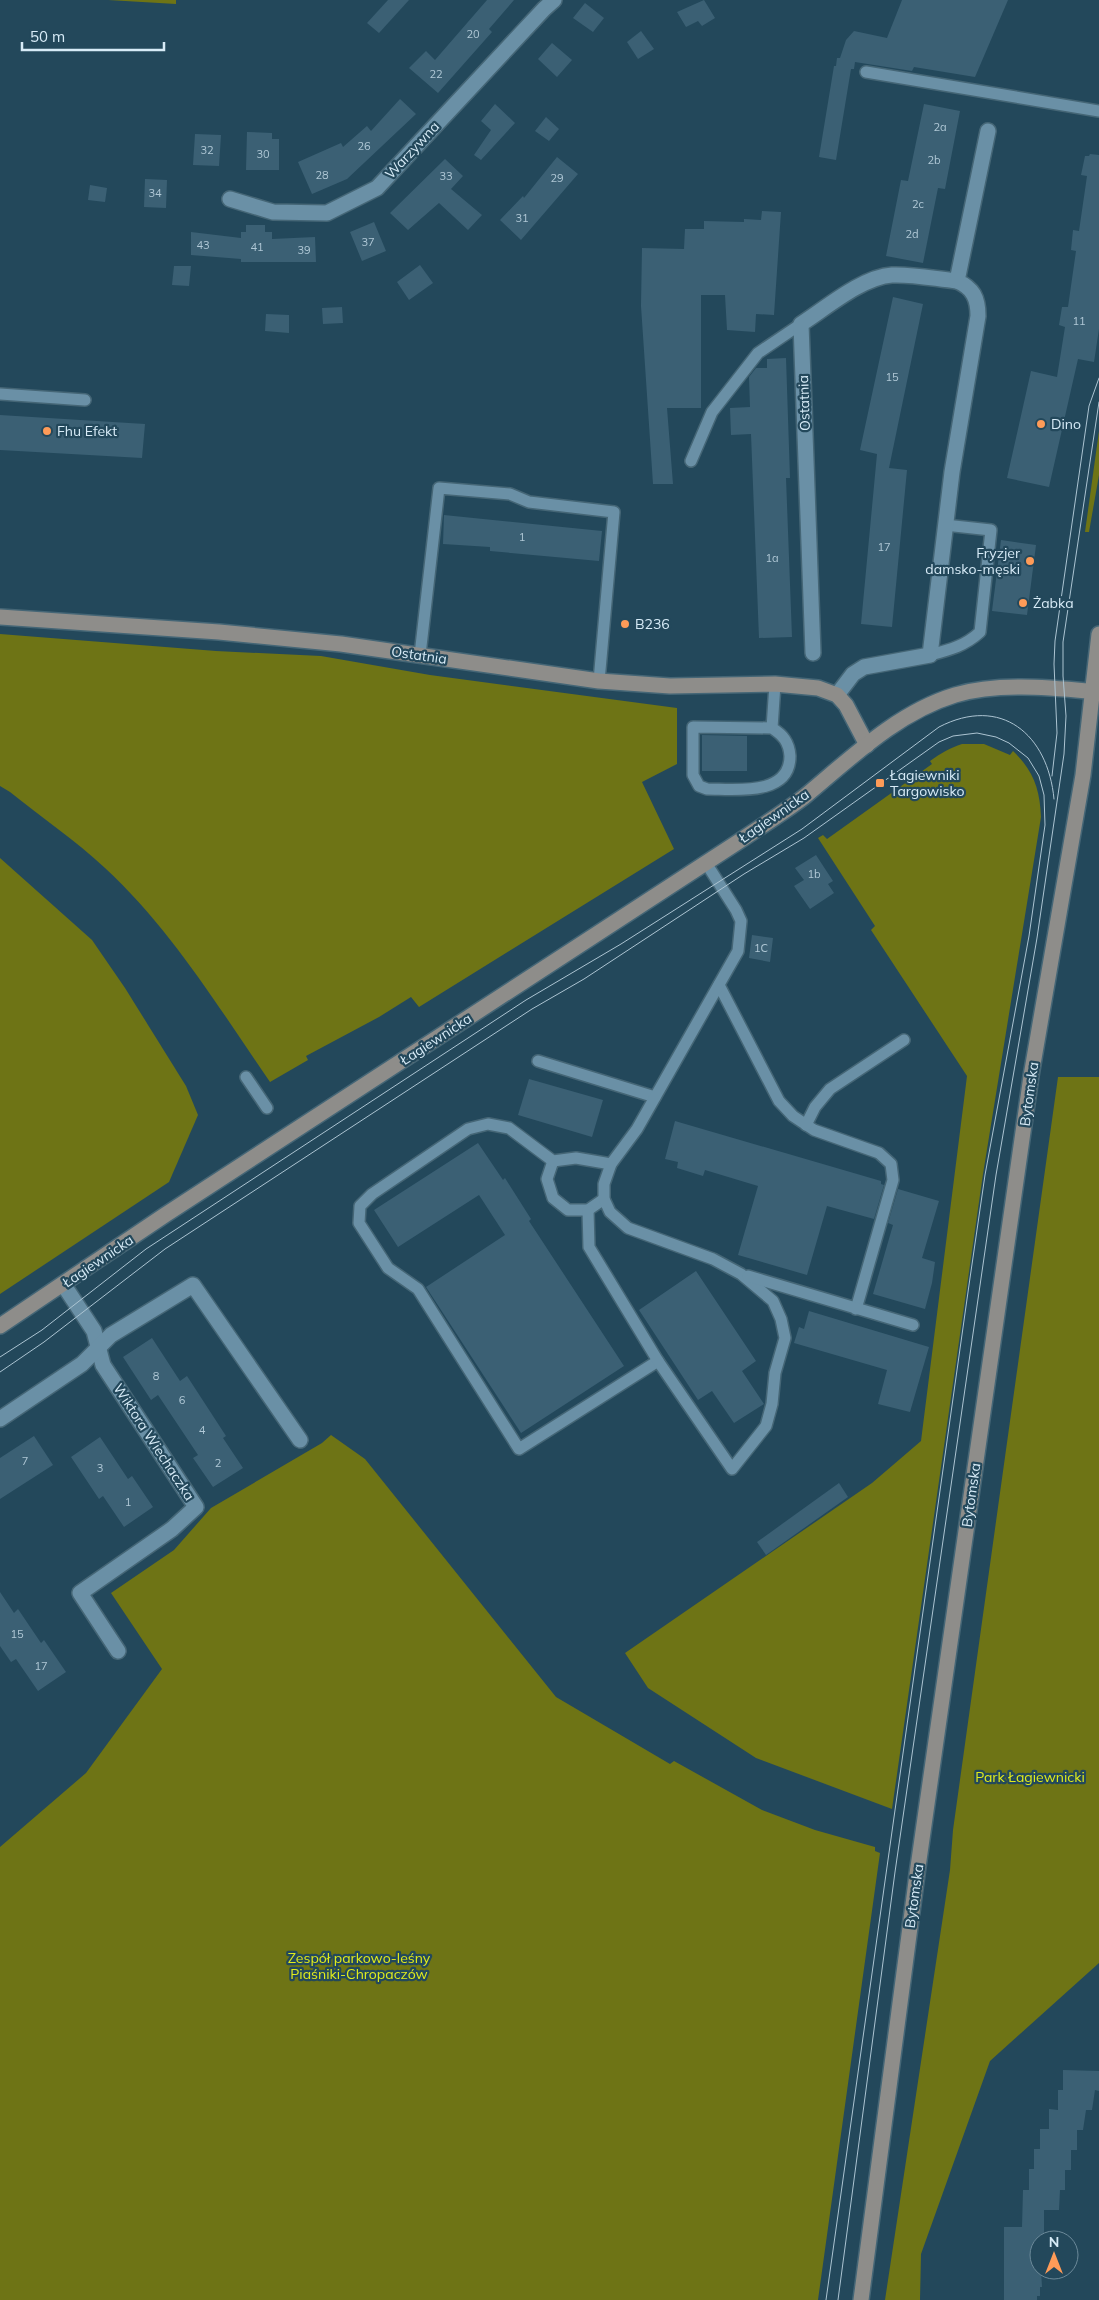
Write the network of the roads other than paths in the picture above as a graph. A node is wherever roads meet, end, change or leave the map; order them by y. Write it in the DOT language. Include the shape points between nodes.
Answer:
graph roads {
  1 [pos="554,0"];
  2 [pos="866,72"];
  3 [pos="1099,111"];
  4 [pos="988,131"];
  5 [pos="230,199"];
  6 [pos="957,281"];
  7 [pos="801,324"];
  8 [pos="0,394"];
  9 [pos="85,400"];
  10 [pos="691,461"];
  11 [pos="945,525"];
  12 [pos="0,616"];
  13 [pos="1099,634"];
  14 [pos="813,652"];
  15 [pos="420,655"];
  16 [pos="930,655"];
  17 [pos="599,682"];
  18 [pos="775,684"];
  19 [pos="1096,692"];
  20 [pos="837,695"];
  21 [pos="772,728"];
  22 [pos="867,745"];
  23 [pos="706,863"];
  24 [pos="719,984"];
  25 [pos="904,1040"];
  26 [pos="538,1061"];
  27 [pos="246,1077"];
  28 [pos="655,1097"];
  29 [pos="267,1108"];
  30 [pos="806,1125"];
  31 [pos="553,1160"];
  32 [pos="611,1164"];
  33 [pos="604,1199"];
  34 [pos="588,1210"];
  35 [pos="741,1274"];
  36 [pos="63,1284"];
  37 [pos="856,1308"];
  38 [pos="913,1325"];
  39 [pos="0,1326"];
  40 [pos="99,1347"];
  41 [pos="658,1361"];
  42 [pos="0,1418"];
  43 [pos="300,1440"];
  44 [pos="118,1651"];
  45 [pos="861,2300"];
  1 -- 5 [label="street, Warzywna" via="377,188 327,213 273,212"];
  2 -- 3 [label="lane"];
  4 -- 6 [label="street"];
  6 -- 7 [label="street" via="892,275 875,278"];
  6 -- 11 [label="street" via="968,286 974,294 978,316"];
  7 -- 10 [label="lane" via="758,353 712,412"];
  7 -- 14 [label="street, Ostatnia"];
  8 -- 9 [label="lane"];
  11 -- 16 [label="street"];
  11 -- 16 [label="lane" via="991,530 980,632 955,649"];
  12 -- 15 [label="street, Ostatnia" via="219,632"];
  13 -- 19 [label="street, Bytomska"];
  15 -- 17 [label="street, Ostatnia"];
  15 -- 17 [label="lane" via="439,488 510,494 529,502 614,512"];
  16 -- 20 [label="street" via="864,667 853,674"];
  17 -- 18 [label="street, Ostatnia" via="670,686"];
  18 -- 20 [label="street, Ostatnia" via="818,688"];
  18 -- 21 [label="lane"];
  19 -- 22 [label="street" via="1015,688 956,695 930,704"];
  19 -- 45 [label="street, Bytomska" via="1032,1067 917,1874"];
  20 -- 22 [label="street" via="846,705"];
  21 -- 21 [label="lane" via="693,727 693,776 699,786 760,790 778,779 786,772 789,747 783,735"];
  22 -- 23 [label="street, Łagiewnicka" via="801,798"];
  23 -- 24 [label="lane" via="740,921 738,952"];
  23 -- 36 [label="street, Łagiewnicka"];
  24 -- 28 [label="lane"];
  24 -- 30 [label="lane" via="779,1101"];
  25 -- 30 [label="lane" via="830,1089"];
  26 -- 28 [label="lane"];
  27 -- 29 [label="lane"];
  28 -- 32 [label="lane"];
  30 -- 37 [label="lane" via="879,1153 891,1164 893,1180"];
  31 -- 32 [label="lane" via="576,1158"];
  31 -- 34 [label="lane" via="547,1179 553,1198 568,1210"];
  31 -- 41 [label="lane" via="509,1128 488,1124 468,1129 372,1194 360,1206 359,1223 388,1268 418,1289 519,1449"];
  32 -- 33 [label="lane" via="604,1184"];
  33 -- 34 [label="lane"];
  33 -- 35 [label="lane" via="610,1212 628,1228 714,1259"];
  34 -- 41 [label="lane" via="589,1247"];
  35 -- 37 [label="lane"];
  35 -- 41 [label="lane" via="773,1301 786,1338 775,1373 766,1426 732,1469"];
  36 -- 39 [label="street, Łagiewnicka"];
  36 -- 40 [label="street, Wiktora Wiechaczka" via="94,1331"];
  37 -- 38 [label="lane"];
  40 -- 42 [label="street" via="82,1364"];
  40 -- 43 [label="street" via="111,1335 193,1285"];
  40 -- 44 [label="street, Wiktora Wiechaczka" via="103,1365 196,1507 172,1529 80,1592"];
}
